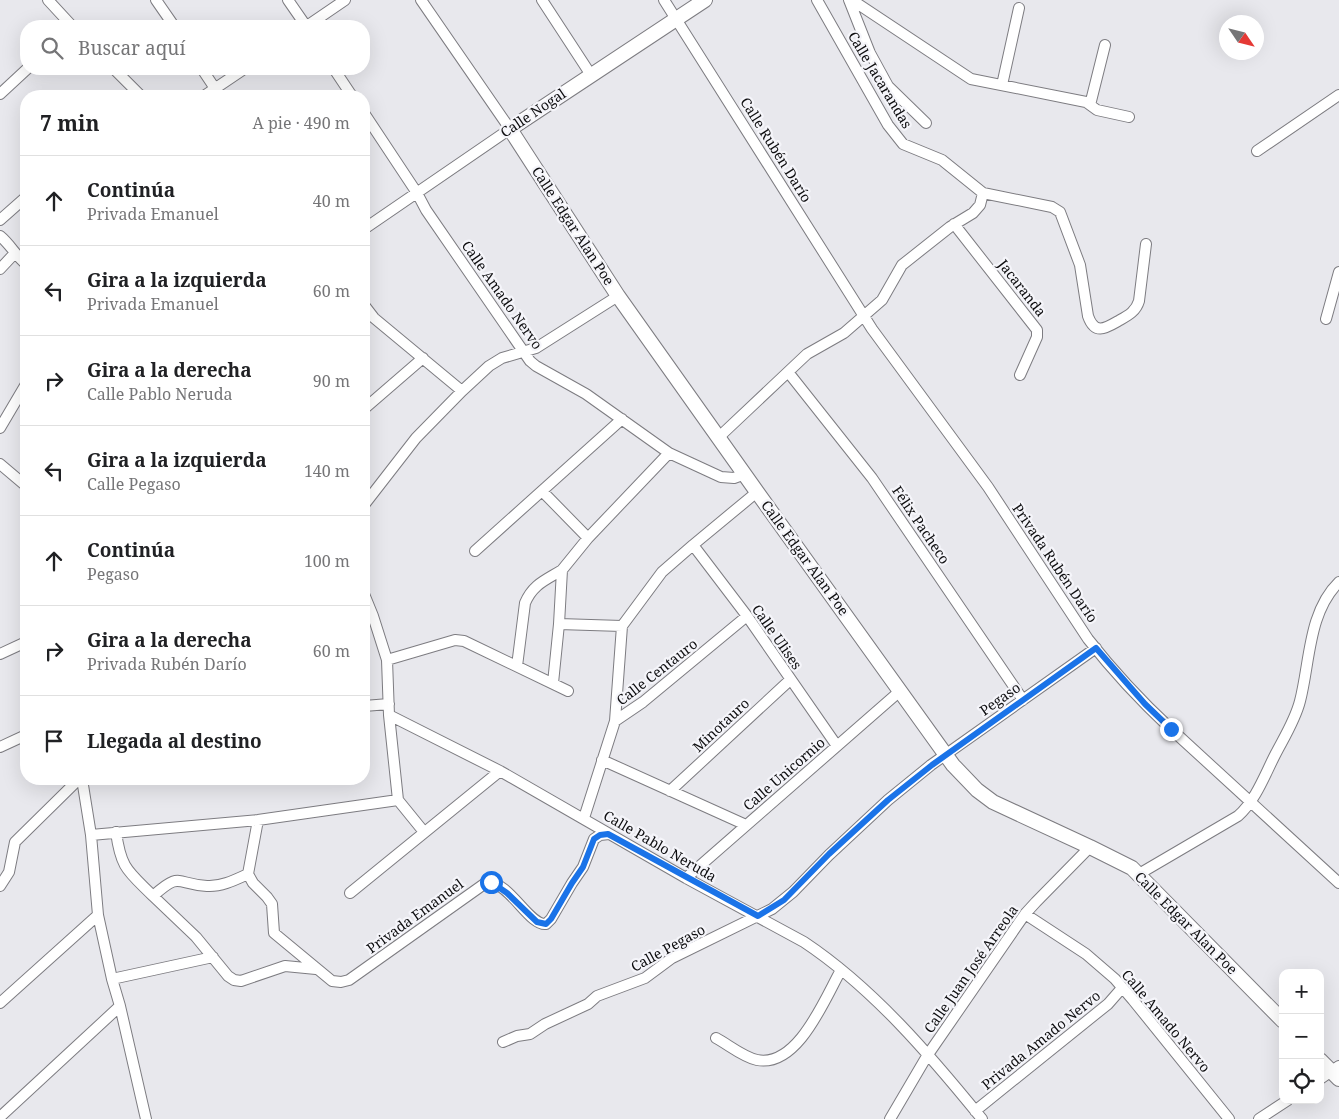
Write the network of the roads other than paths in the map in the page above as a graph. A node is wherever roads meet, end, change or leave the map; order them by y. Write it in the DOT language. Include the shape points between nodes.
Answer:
graph roads {
  1 [pos="48,0"];
  2 [pos="156,0"];
  3 [pos="288,0"];
  4 [pos="345,0"];
  5 [pos="421,0"];
  6 [pos="542,0"];
  7 [pos="664,0"];
  8 [pos="705,0"];
  9 [pos="817,0"];
  10 [pos="851,0"];
  11 [pos="1019,8"];
  12 [pos="676,18"];
  13 [pos="66,20"];
  14 [pos="170,20"];
  15 [pos="302,20"];
  16 [pos="315,20"];
  17 [pos="1106,45"];
  18 [pos="21,75"];
  19 [pos="120,75"];
  20 [pos="206,75"];
  21 [pos="237,75"];
  22 [pos="338,75"];
  23 [pos="591,75"];
  24 [pos="1002,85"];
  25 [pos="135,90"];
  26 [pos="217,90"];
  27 [pos="220,90"];
  28 [pos="348,90"];
  29 [pos="0,94"];
  30 [pos="1339,96"];
  31 [pos="1090,105"];
  32 [pos="1129,116"];
  33 [pos="370,122"];
  34 [pos="926,124"];
  35 [pos="510,129"];
  36 [pos="1257,151"];
  37 [pos="417,193"];
  38 [pos="983,193"];
  39 [pos="20,202"];
  40 [pos="0,220"];
  41 [pos="954,224"];
  42 [pos="370,225"];
  43 [pos="0,236"];
  44 [pos="1146,244"];
  45 [pos="15,253"];
  46 [pos="20,258"];
  47 [pos="0,270"];
  48 [pos="1339,272"];
  49 [pos="618,296"];
  50 [pos="370,314"];
  51 [pos="864,316"];
  52 [pos="1326,320"];
  53 [pos="525,353"];
  54 [pos="423,358"];
  55 [pos="788,372"];
  56 [pos="1020,375"];
  57 [pos="462,391"];
  58 [pos="20,394"];
  59 [pos="370,404"];
  60 [pos="622,419"];
  61 [pos="0,428"];
  62 [pos="719,437"];
  63 [pos="669,453"];
  64 [pos="0,464"];
  65 [pos="744,474"];
  66 [pos="20,481"];
  67 [pos="542,491"];
  68 [pos="757,492"];
  69 [pos="370,497"];
  70 [pos="588,538"];
  71 [pos="693,545"];
  72 [pos="475,551"];
  73 [pos="562,570"];
  74 [pos="1339,582"];
  75 [pos="747,616"];
  76 [pos="370,622"];
  77 [pos="559,624"];
  78 [pos="622,626"];
  79 [pos="20,645"];
  80 [pos="1096,648"];
  81 [pos="0,654"];
  82 [pos="387,660"];
  83 [pos="516,666"];
  84 [pos="790,680"];
  85 [pos="553,683"];
  86 [pos="568,691"];
  87 [pos="900,691"];
  88 [pos="1023,700"];
  89 [pos="389,704"];
  90 [pos="370,706"];
  91 [pos="389,715"];
  92 [pos="615,721"];
  93 [pos="20,738"];
  94 [pos="837,746"];
  95 [pos="0,747"];
  96 [pos="945,755"];
  97 [pos="602,760"];
  98 [pos="500,771"];
  99 [pos="75,785"];
  100 [pos="82,785"];
  101 [pos="670,791"];
  102 [pos="398,800"];
  103 [pos="1250,802"];
  104 [pos="584,818"];
  105 [pos="258,820"];
  106 [pos="746,825"];
  107 [pos="116,832"];
  108 [pos="424,832"];
  109 [pos="608,834"];
  110 [pos="91,835"];
  111 [pos="1090,846"];
  112 [pos="248,874"];
  113 [pos="1139,874"];
  114 [pos="686,878"];
  115 [pos="1339,883"];
  116 [pos="0,886"];
  117 [pos="350,893"];
  118 [pos="153,896"];
  119 [pos="1025,914"];
  120 [pos="98,915"];
  121 [pos="758,916"];
  122 [pos="213,957"];
  123 [pos="318,970"];
  124 [pos="841,970"];
  125 [pos="112,979"];
  126 [pos="1122,988"];
  127 [pos="0,1003"];
  128 [pos="120,1006"];
  129 [pos="1279,1017"];
  130 [pos="716,1038"];
  131 [pos="503,1042"];
  132 [pos="927,1056"];
  133 [pos="1282,1104"];
  134 [pos="978,1115"];
  135 [pos="0,1117"];
  136 [pos="146,1119"];
  137 [pos="890,1119"];
  138 [pos="1228,1119"];
  139 [pos="1259,1119"];
  1 -- 13 [label="street"];
  2 -- 14 [label="street"];
  3 -- 15 [label="street"];
  4 -- 16 [label="street"];
  5 -- 35 [label="street, Calle Edgar Alan Poe"];
  6 -- 23 [label="street"];
  7 -- 12 [label="street, Calle Rubén Darío"];
  8 -- 12 [label="street, Calle Nogal"];
  9 -- 38 [label="street, Calle Jacarandas" via="895,135 907,146 942,160"];
  10 -- 24 [label="street" via="968,77"];
  10 -- 34 [label="street" via="870,53 888,86"];
  11 -- 24 [label="street"];
  12 -- 23 [label="street, Calle Nogal"];
  12 -- 51 [label="street, Calle Rubén Darío"];
  17 -- 31 [label="street"];
  18 -- 29 [label="street"];
  19 -- 25 [label="street"];
  20 -- 26 [label="street"];
  21 -- 27 [label="street"];
  22 -- 28 [label="street"];
  23 -- 35 [label="street, Calle Nogal"];
  24 -- 31 [label="street"];
  30 -- 36 [label="street"];
  31 -- 32 [label="street" via="1097,110"];
  33 -- 37 [label="street, Calle Amado Nervo"];
  35 -- 37 [label="street, Calle Nogal"];
  35 -- 49 [label="street, Calle Edgar Alan Poe"];
  37 -- 42 [label="street, Calle Nogal"];
  37 -- 53 [label="street, Calle Amado Nervo"];
  38 -- 41 [label="street" via="977,209"];
  38 -- 44 [label="street" via="1052,207 1060,212 1080,266 1088,316 1092,325 1100,329 1109,327 1136,308"];
  39 -- 40 [label="street"];
  41 -- 51 [label="street" via="902,265 884,297"];
  41 -- 56 [label="street, Jacaranda" via="1037,330 1037,338"];
  43 -- 45 [label="street"];
  45 -- 46 [label="street"];
  45 -- 47 [label="street"];
  48 -- 52 [label="street"];
  49 -- 53 [label="street"];
  49 -- 62 [label="street, Calle Edgar Alan Poe"];
  50 -- 54 [label="street"];
  51 -- 55 [label="street" via="844,334 812,350"];
  51 -- 80 [label="street, Privada Rubén Darío" via="988,487"];
  53 -- 57 [label="street" via="494,362"];
  53 -- 60 [label="street, Calle Amado Nervo" via="536,366"];
  54 -- 57 [label="street"];
  54 -- 59 [label="street"];
  55 -- 62 [label="street"];
  55 -- 88 [label="street, Félix Pacheco" via="872,478"];
  57 -- 69 [label="street" via="416,438"];
  58 -- 61 [label="street"];
  60 -- 63 [label="street, Calle Amado Nervo"];
  60 -- 67 [label="street"];
  62 -- 65 [label="street, Calle Edgar Alan Poe"];
  63 -- 65 [label="street, Calle Amado Nervo" via="721,477 734,478"];
  63 -- 70 [label="street"];
  64 -- 66 [label="street"];
  65 -- 68 [label="street, Calle Edgar Alan Poe"];
  67 -- 70 [label="street"];
  67 -- 72 [label="street"];
  68 -- 71 [label="street"];
  68 -- 87 [label="street, Calle Edgar Alan Poe"];
  70 -- 73 [label="street"];
  71 -- 75 [label="street, Calle Ulises"];
  71 -- 78 [label="street" via="662,572"];
  73 -- 77 [label="street"];
  73 -- 83 [label="street" via="532,589 528,596"];
  74 -- 103 [label="street" via="1326,598 1316,623 1297,713"];
  75 -- 84 [label="street, Calle Ulises"];
  75 -- 92 [label="street, Calle Centauro" via="643,702"];
  76 -- 82 [label="street"];
  77 -- 78 [label="street"];
  77 -- 85 [label="street"];
  78 -- 92 [label="street"];
  79 -- 81 [label="street"];
  80 -- 88 [label="street, Pegaso"];
  80 -- 103 [label="street, Privada Rubén Darío" via="1145,704"];
  82 -- 83 [label="street" via="455,640 464,641"];
  82 -- 89 [label="street"];
  83 -- 85 [label="street"];
  84 -- 94 [label="street, Calle Ulises"];
  84 -- 101 [label="street, Minotauro"];
  85 -- 86 [label="street"];
  87 -- 94 [label="street, Calle Unicornio"];
  87 -- 96 [label="street, Calle Edgar Alan Poe"];
  88 -- 96 [label="street, Pegaso"];
  89 -- 90 [label="street"];
  89 -- 91 [label="street"];
  91 -- 98 [label="street, Calle Pablo Neruda"];
  91 -- 102 [label="street"];
  92 -- 97 [label="street, Calle Centauro"];
  93 -- 95 [label="street"];
  94 -- 106 [label="street, Calle Unicornio"];
  96 -- 111 [label="street, Calle Edgar Alan Poe" via="992,802"];
  96 -- 121 [label="street, Calle Pegaso" via="888,800 788,896"];
  97 -- 101 [label="street"];
  97 -- 104 [label="street, Calle Centauro"];
  98 -- 104 [label="street, Calle Pablo Neruda"];
  98 -- 108 [label="street"];
  99 -- 116 [label="street" via="15,842 8,872"];
  100 -- 110 [label="street"];
  101 -- 106 [label="street"];
  102 -- 105 [label="street"];
  102 -- 108 [label="street"];
  103 -- 113 [label="street" via="1238,816"];
  103 -- 115 [label="street"];
  104 -- 109 [label="street, Calle Pablo Neruda"];
  105 -- 107 [label="street"];
  105 -- 112 [label="street"];
  106 -- 114 [label="street, Calle Unicornio"];
  107 -- 110 [label="street"];
  107 -- 118 [label="street" via="120,858 125,867"];
  108 -- 117 [label="street"];
  109 -- 114 [label="street, Calle Pablo Neruda"];
  109 -- 123 [label="street, Privada Emanuel" via="594,839 583,867 546,924 537,922 507,893 486,882 349,980 332,980"];
  110 -- 120 [label="street"];
  111 -- 113 [label="street, Calle Edgar Alan Poe" via="1125,863"];
  111 -- 119 [label="street, Calle Juan José Arreola"];
  112 -- 118 [label="street" via="208,886 174,880"];
  112 -- 123 [label="street, Privada Emanuel" via="272,904 274,933"];
  113 -- 129 [label="street, Calle Edgar Alan Poe"];
  114 -- 121 [label="street, Calle Pablo Neruda"];
  118 -- 122 [label="street"];
  119 -- 126 [label="street, Calle Amado Nervo" via="1086,954"];
  119 -- 132 [label="street, Calle Juan José Arreola"];
  120 -- 125 [label="street"];
  120 -- 127 [label="street"];
  121 -- 124 [label="street, Calle Pablo Neruda" via="804,942"];
  121 -- 131 [label="street, Calle Pegaso" via="672,958 639,981 597,996 588,1004 530,1034"];
  122 -- 123 [label="street" via="228,976 241,981 286,966"];
  122 -- 125 [label="street"];
  124 -- 130 [label="street" via="808,1030 782,1056 756,1060"];
  124 -- 132 [label="street, Calle Pablo Neruda" via="899,1022"];
  125 -- 128 [label="street"];
  126 -- 134 [label="street, Privada Amado Nervo" via="1108,1004"];
  126 -- 138 [label="street, Calle Amado Nervo"];
  128 -- 135 [label="street"];
  128 -- 136 [label="street"];
  132 -- 134 [label="street, Calle Pablo Neruda"];
  132 -- 137 [label="street, Calle Juan José Arreola"];
  133 -- 139 [label="street"];
}
